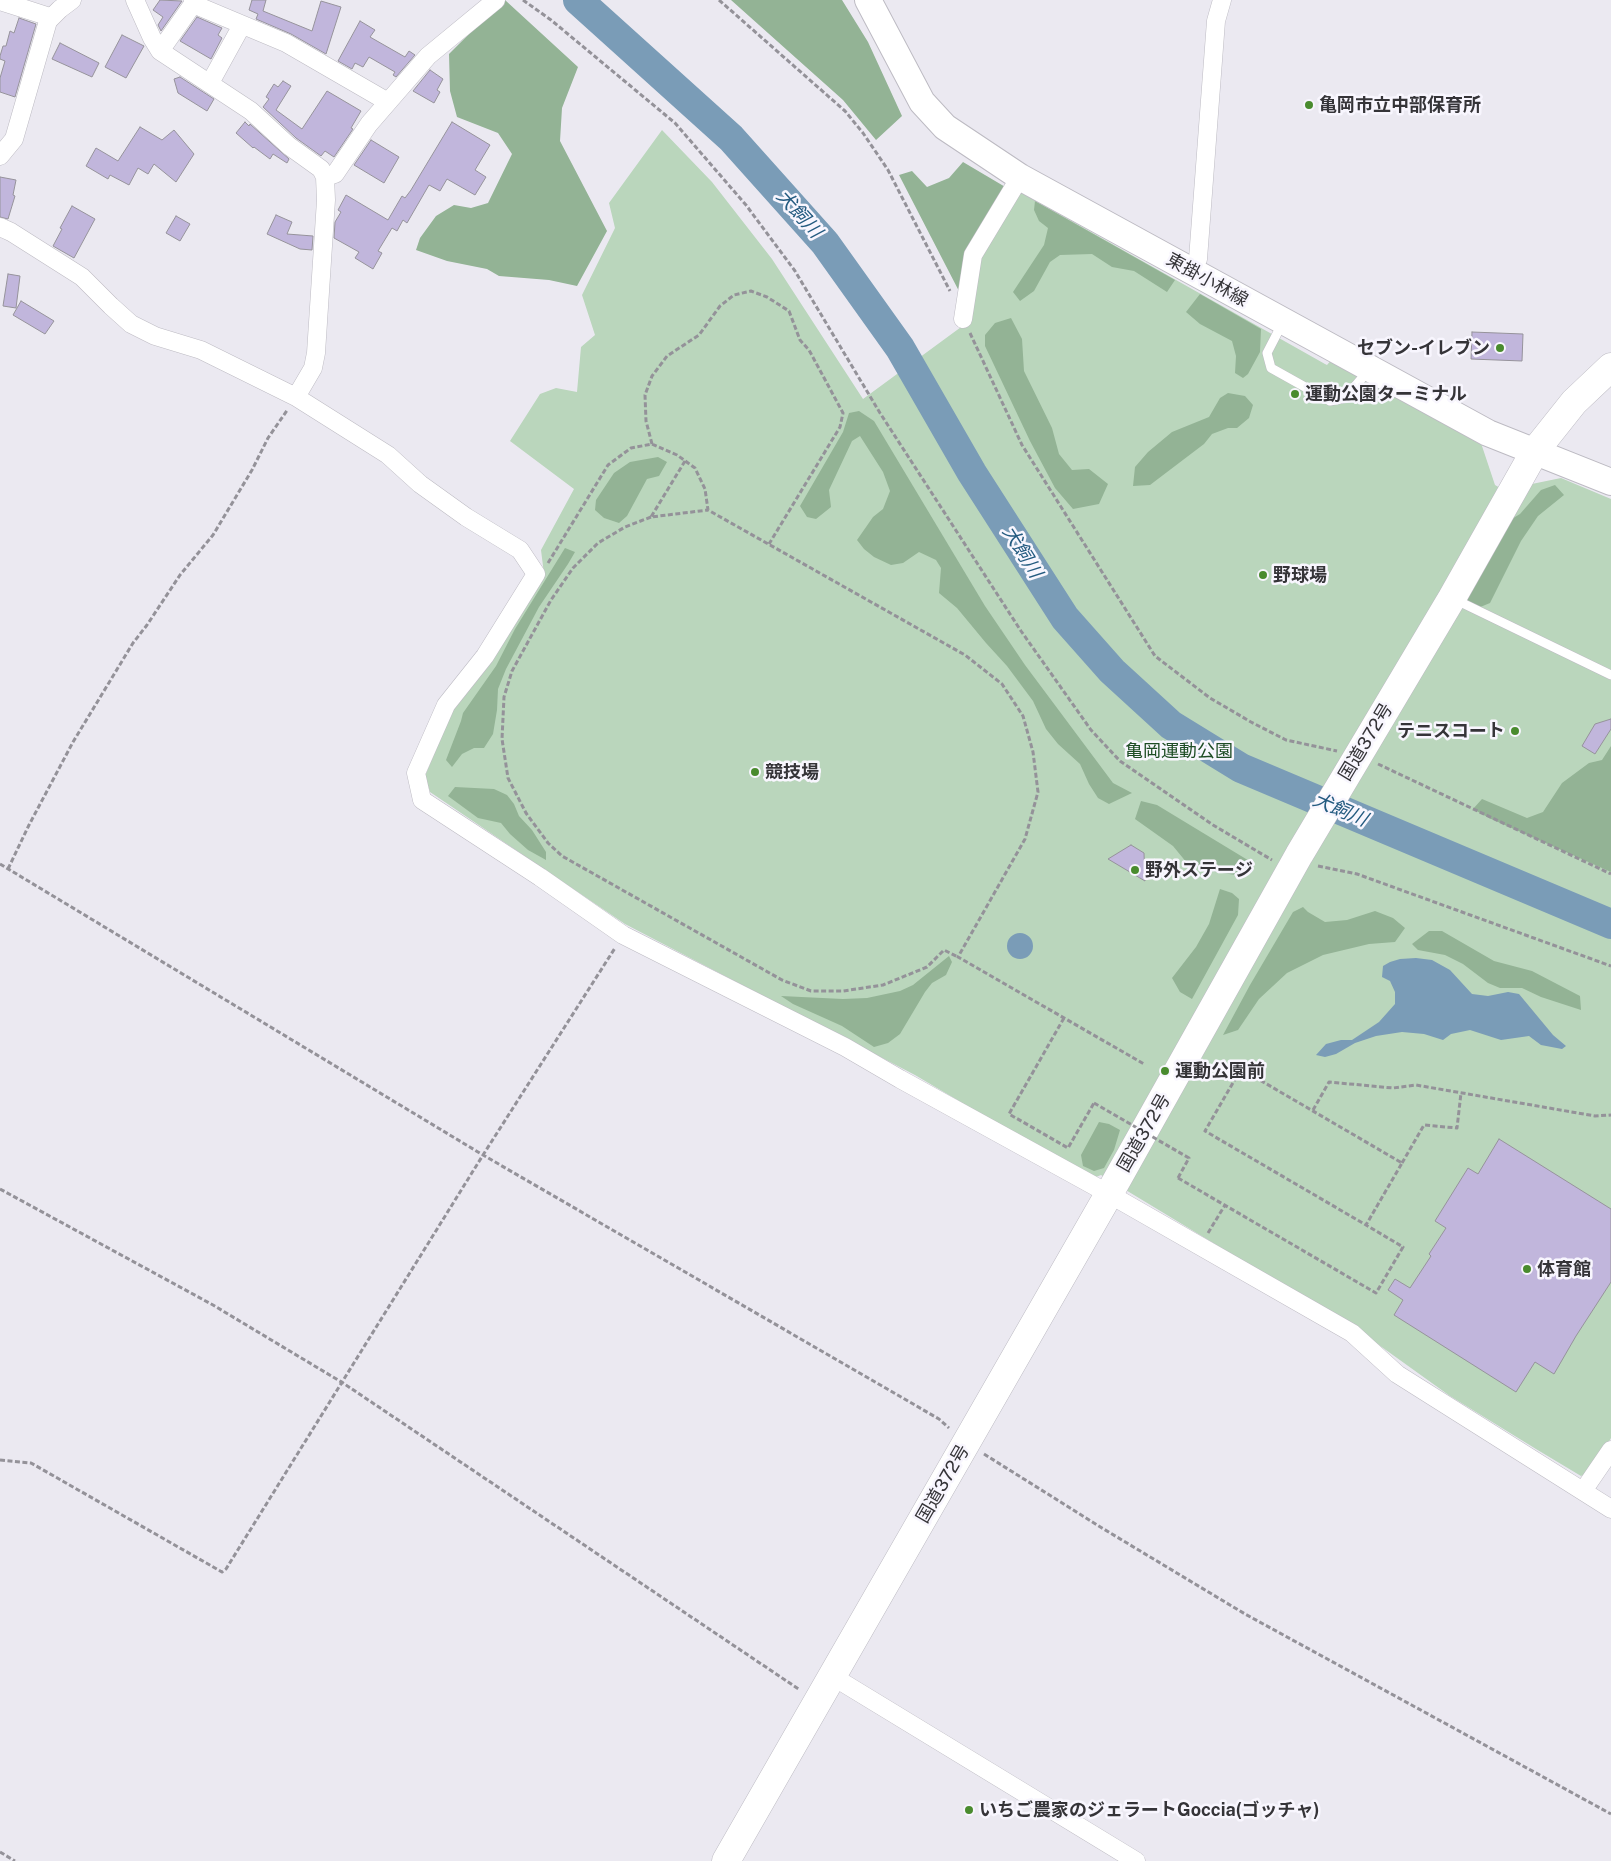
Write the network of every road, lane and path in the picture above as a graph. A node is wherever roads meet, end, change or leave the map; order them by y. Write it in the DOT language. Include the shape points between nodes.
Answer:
graph roads {
  1 [pos="72,0"];
  2 [pos="135,0"];
  3 [pos="496,0"];
  4 [pos="523,0"];
  5 [pos="719,0"];
  6 [pos="868,0"];
  7 [pos="1222,0"];
  8 [pos="0,1"];
  9 [pos="193,2"];
  10 [pos="50,17"];
  11 [pos="242,25"];
  12 [pos="160,51"];
  13 [pos="210,82"];
  14 [pos="388,102"];
  15 [pos="0,156"];
  16 [pos="325,177"];
  17 [pos="1020,177"];
  18 [pos="0,227"];
  19 [pos="1191,272"];
  20 [pos="963,319"];
  21 [pos="1282,322"];
  22 [pos="1611,367"];
  23 [pos="1370,369"];
  24 [pos="296,397"];
  25 [pos="652,444"];
  26 [pos="1535,451"];
  27 [pos="685,461"];
  28 [pos="1611,482"];
  29 [pos="708,510"];
  30 [pos="651,517"];
  31 [pos="769,544"];
  32 [pos="544,570"];
  33 [pos="1452,598"];
  34 [pos="1611,675"];
  35 [pos="1354,762"];
  36 [pos="1295,863"];
  37 [pos="0,864"];
  38 [pos="8,869"];
  39 [pos="1611,874"];
  40 [pos="623,935"];
  41 [pos="958,957"];
  42 [pos="1611,966"];
  43 [pos="1064,1018"];
  44 [pos="1144,1064"];
  45 [pos="1461,1093"];
  46 [pos="1313,1110"];
  47 [pos="1611,1115"];
  48 [pos="484,1155"];
  49 [pos="1402,1162"];
  50 [pos="0,1189"];
  51 [pos="1109,1194"];
  52 [pos="1224,1205"];
  53 [pos="1366,1225"];
  54 [pos="1200,1246"];
  55 [pos="343,1383"];
  56 [pos="966,1443"];
  57 [pos="1611,1450"];
  58 [pos="0,1460"];
  59 [pos="1584,1491"];
  60 [pos="1611,1508"];
  61 [pos="832,1676"];
  62 [pos="818,1702"];
  63 [pos="1611,1814"];
  64 [pos="0,1852"];
  65 [pos="15,1861"];
  66 [pos="726,1861"];
  67 [pos="1136,1861"];
  1 -- 10 [label="street"];
  2 -- 12 [label="street"];
  3 -- 14 [label="street" via="428,56"];
  4 -- 36 [label="path" via="675,123 746,205 795,271 880,413 1021,631 1091,730 1120,761 1213,825"];
  5 -- 20 [label="path" via="845,111 863,133 888,170"];
  6 -- 17 [label="main road, 東掛小林線" via="922,102 945,127"];
  7 -- 19 [label="street" via="1216,21 1198,259"];
  8 -- 10 [label="street"];
  9 -- 11 [label="street"];
  9 -- 12 [label="street"];
  10 -- 15 [label="street" via="14,139"];
  11 -- 13 [label="street"];
  11 -- 14 [label="street" via="286,43"];
  12 -- 13 [label="street"];
  13 -- 16 [label="street" via="251,111 289,146 321,169"];
  14 -- 16 [label="street" via="335,174"];
  16 -- 24 [label="street" via="316,353 313,368"];
  17 -- 19 [label="main road, 東掛小林線"];
  17 -- 20 [label="street" via="973,255"];
  18 -- 24 [label="street" via="82,277 131,324 155,336 201,350"];
  19 -- 21 [label="main road, 東掛小林線"];
  20 -- 35 [label="path" via="1022,445 1155,656 1210,698 1286,740"];
  21 -- 23 [label="main road, 東掛小林線"];
  21 -- 23 [label="lane" via="1267,353 1272,368 1330,402 1345,398"];
  22 -- 26 [label="highway, 国道372号" via="1574,402"];
  23 -- 26 [label="main road, 東掛小林線" via="1488,433"];
  24 -- 38 [label="path" via="268,438 213,535 180,575 133,643 74,742"];
  24 -- 40 [label="street" via="388,454 420,484 520,550 536,574 485,656 446,704 416,773 422,800"];
  25 -- 27 [label="path"];
  25 -- 31 [label="path" via="646,421 645,395 652,376 666,356 699,335 720,306 734,294 751,291 789,311 800,340 843,413 840,428"];
  25 -- 32 [label="path" via="630,448 608,465"];
  26 -- 28 [label="main road, 東掛小林線"];
  26 -- 33 [label="highway, 国道372号"];
  27 -- 29 [label="path" via="695,468 702,482"];
  27 -- 30 [label="path"];
  29 -- 30 [label="path"];
  29 -- 31 [label="path"];
  30 -- 41 [label="path" via="598,543 573,568 551,600 512,671 504,698 502,739 508,778 526,813 562,856 782,980 811,991 883,986 927,967 944,950"];
  31 -- 41 [label="path" via="965,656 1002,684 1023,716 1033,752 1038,792 1028,830"];
  33 -- 34 [label="lane"];
  33 -- 35 [label="highway, 国道372号"];
  35 -- 36 [label="highway, 国道372号"];
  35 -- 39 [label="path"];
  36 -- 42 [label="path" via="1357,874"];
  36 -- 51 [label="highway, 国道372号"];
  37 -- 38 [label="path"];
  38 -- 48 [label="path"];
  40 -- 48 [label="path"];
  40 -- 51 [label="street" via="845,1047"];
  41 -- 43 [label="path"];
  43 -- 44 [label="path"];
  43 -- 52 [label="path, bridge" via="1009,1114 1068,1148 1094,1103 1189,1158 1178,1178"];
  45 -- 46 [label="path" via="1416,1085 1393,1088 1329,1082"];
  45 -- 47 [label="path" via="1595,1116"];
  45 -- 49 [label="path" via="1457,1128 1424,1125"];
  46 -- 49 [label="path"];
  46 -- 53 [label="path" via="1241,1068 1205,1131"];
  48 -- 55 [label="path"];
  48 -- 56 [label="path" via="939,1420"];
  49 -- 53 [label="path"];
  50 -- 55 [label="path" via="213,1305"];
  51 -- 54 [label="street"];
  51 -- 56 [label="highway, 国道372号"];
  52 -- 53 [label="path" via="1376,1293 1403,1247"];
  52 -- 54 [label="path"];
  54 -- 59 [label="street" via="1352,1333 1397,1374"];
  55 -- 58 [label="path" via="222,1572 31,1463"];
  55 -- 62 [label="path"];
  56 -- 61 [label="highway, 国道372号"];
  56 -- 63 [label="path" via="1245,1614"];
  57 -- 59 [label="street"];
  59 -- 60 [label="street"];
  61 -- 62 [label="highway, 国道372号"];
  61 -- 67 [label="street"];
  62 -- 66 [label="highway, 国道372号"];
  64 -- 65 [label="path"];
}
